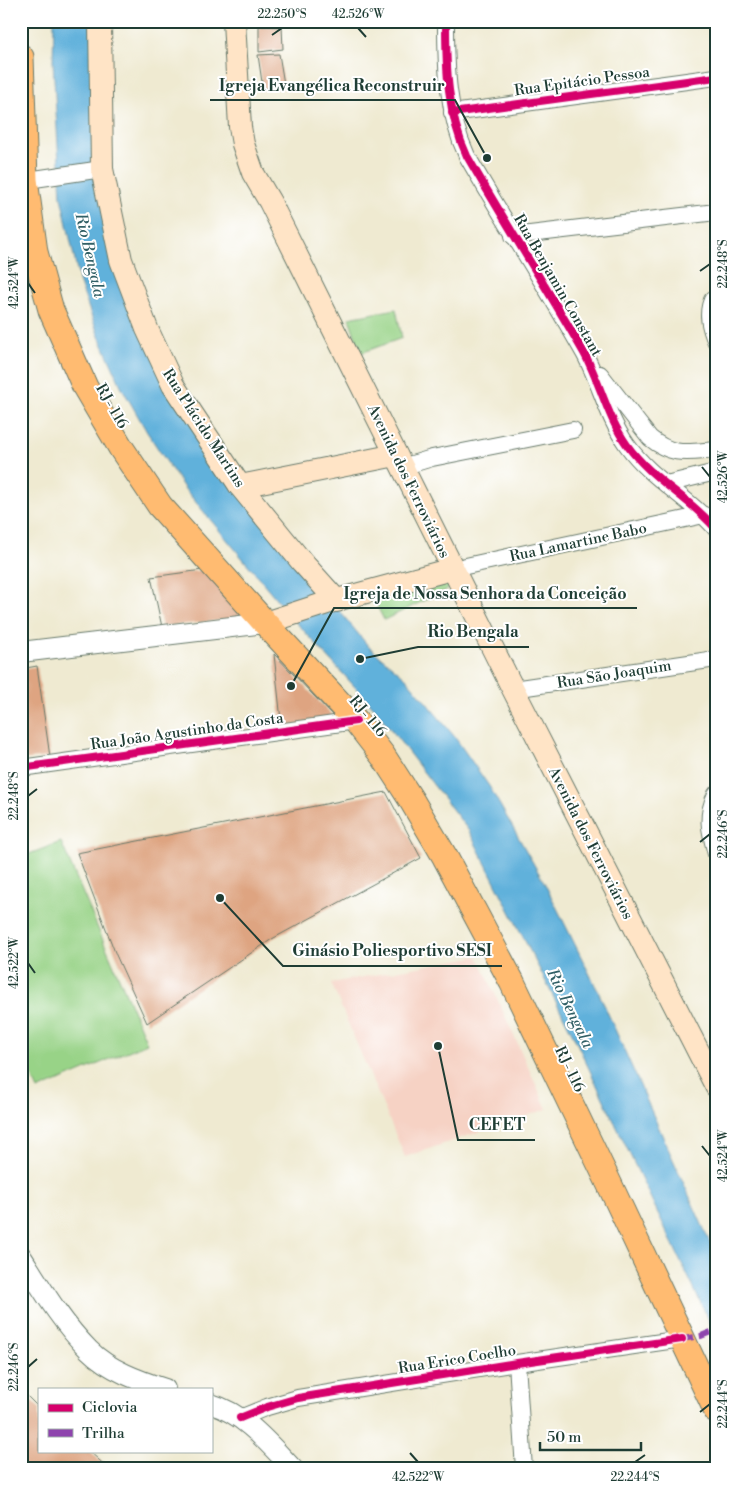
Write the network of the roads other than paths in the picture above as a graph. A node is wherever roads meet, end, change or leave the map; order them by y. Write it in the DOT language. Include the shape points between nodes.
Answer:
graph roads {
  1 [pos="100,21"];
  2 [pos="234,21"];
  3 [pos="446,21"];
  4 [pos="21,57"];
  5 [pos="716,77"];
  6 [pos="452,113"];
  7 [pos="100,170"];
  8 [pos="28,179"];
  9 [pos="716,212"];
  10 [pos="513,236"];
  11 [pos="716,298"];
  12 [pos="716,342"];
  13 [pos="585,354"];
  14 [pos="573,430"];
  15 [pos="716,450"];
  16 [pos="399,461"];
  17 [pos="716,472"];
  18 [pos="666,484"];
  19 [pos="240,486"];
  20 [pos="704,514"];
  21 [pos="716,529"];
  22 [pos="452,569"];
  23 [pos="335,601"];
  24 [pos="272,621"];
  25 [pos="21,652"];
  26 [pos="716,659"];
  27 [pos="513,689"];
  28 [pos="356,720"];
  29 [pos="21,768"];
  30 [pos="714,803"];
  31 [pos="716,854"];
  32 [pos="716,1086"];
  33 [pos="21,1256"];
  34 [pos="682,1339"];
  35 [pos="517,1363"];
  36 [pos="162,1388"];
  37 [pos="212,1404"];
  38 [pos="716,1410"];
  39 [pos="240,1418"];
  40 [pos="293,1469"];
  41 [pos="524,1469"];
  1 -- 7 [label="main road, Rua Plácido Martins"];
  2 -- 16 [label="main road, Avenida dos Ferroviários" via="240,127 247,158"];
  3 -- 6 [label="street, Rua Benjamin Constant" via="446,68"];
  4 -- 8 [label="main road, RJ- 116"];
  5 -- 6 [label="street, Rua Epitácio Pessoa"];
  6 -- 10 [label="street, Rua Benjamin Constant" via="458,138"];
  7 -- 8 [label="street"];
  7 -- 19 [label="main road, Rua Plácido Martins" via="121,260 147,329 173,385"];
  8 -- 24 [label="main road, RJ- 116" via="35,252 51,310 85,387 160,506"];
  9 -- 10 [label="street"];
  10 -- 13 [label="street, Rua Benjamin Constant"];
  11 -- 12 [label="street" via="708,309"];
  13 -- 15 [label="street" via="650,438 660,446 681,452"];
  13 -- 18 [label="street, Rua Benjamin Constant" via="627,446"];
  14 -- 16 [label="street" via="432,458"];
  16 -- 19 [label="main road"];
  16 -- 22 [label="main road, Avenida dos Ferroviários"];
  17 -- 18 [label="street"];
  18 -- 20 [label="street, Rua Benjamin Constant"];
  19 -- 23 [label="main road, Rua Plácido Martins"];
  20 -- 21 [label="street, Rua Benjamin Constant"];
  20 -- 22 [label="street, Rua Lamartine Babo"];
  22 -- 23 [label="main road"];
  22 -- 27 [label="main road, Avenida dos Ferroviários"];
  23 -- 24 [label="main road"];
  24 -- 25 [label="street"];
  24 -- 28 [label="main road, RJ- 116"];
  26 -- 27 [label="street, Rua São Joaquim"];
  27 -- 32 [label="main road, Avenida dos Ferroviários"];
  28 -- 29 [label="street, Rua João Agustinho da Costa"];
  28 -- 34 [label="main road, RJ- 116" via="412,801 507,973 583,1126"];
  30 -- 31 [label="street" via="709,830"];
  33 -- 36 [label="street" via="63,1321 90,1352 117,1370"];
  34 -- 35 [label="street, Rua Erico Coelho"];
  34 -- 38 [label="main road, RJ- 116"];
  35 -- 39 [label="street, Rua Erico Coelho" via="298,1398"];
  35 -- 41 [label="street"];
  37 -- 39 [label="street"];
  39 -- 40 [label="street"];
}
